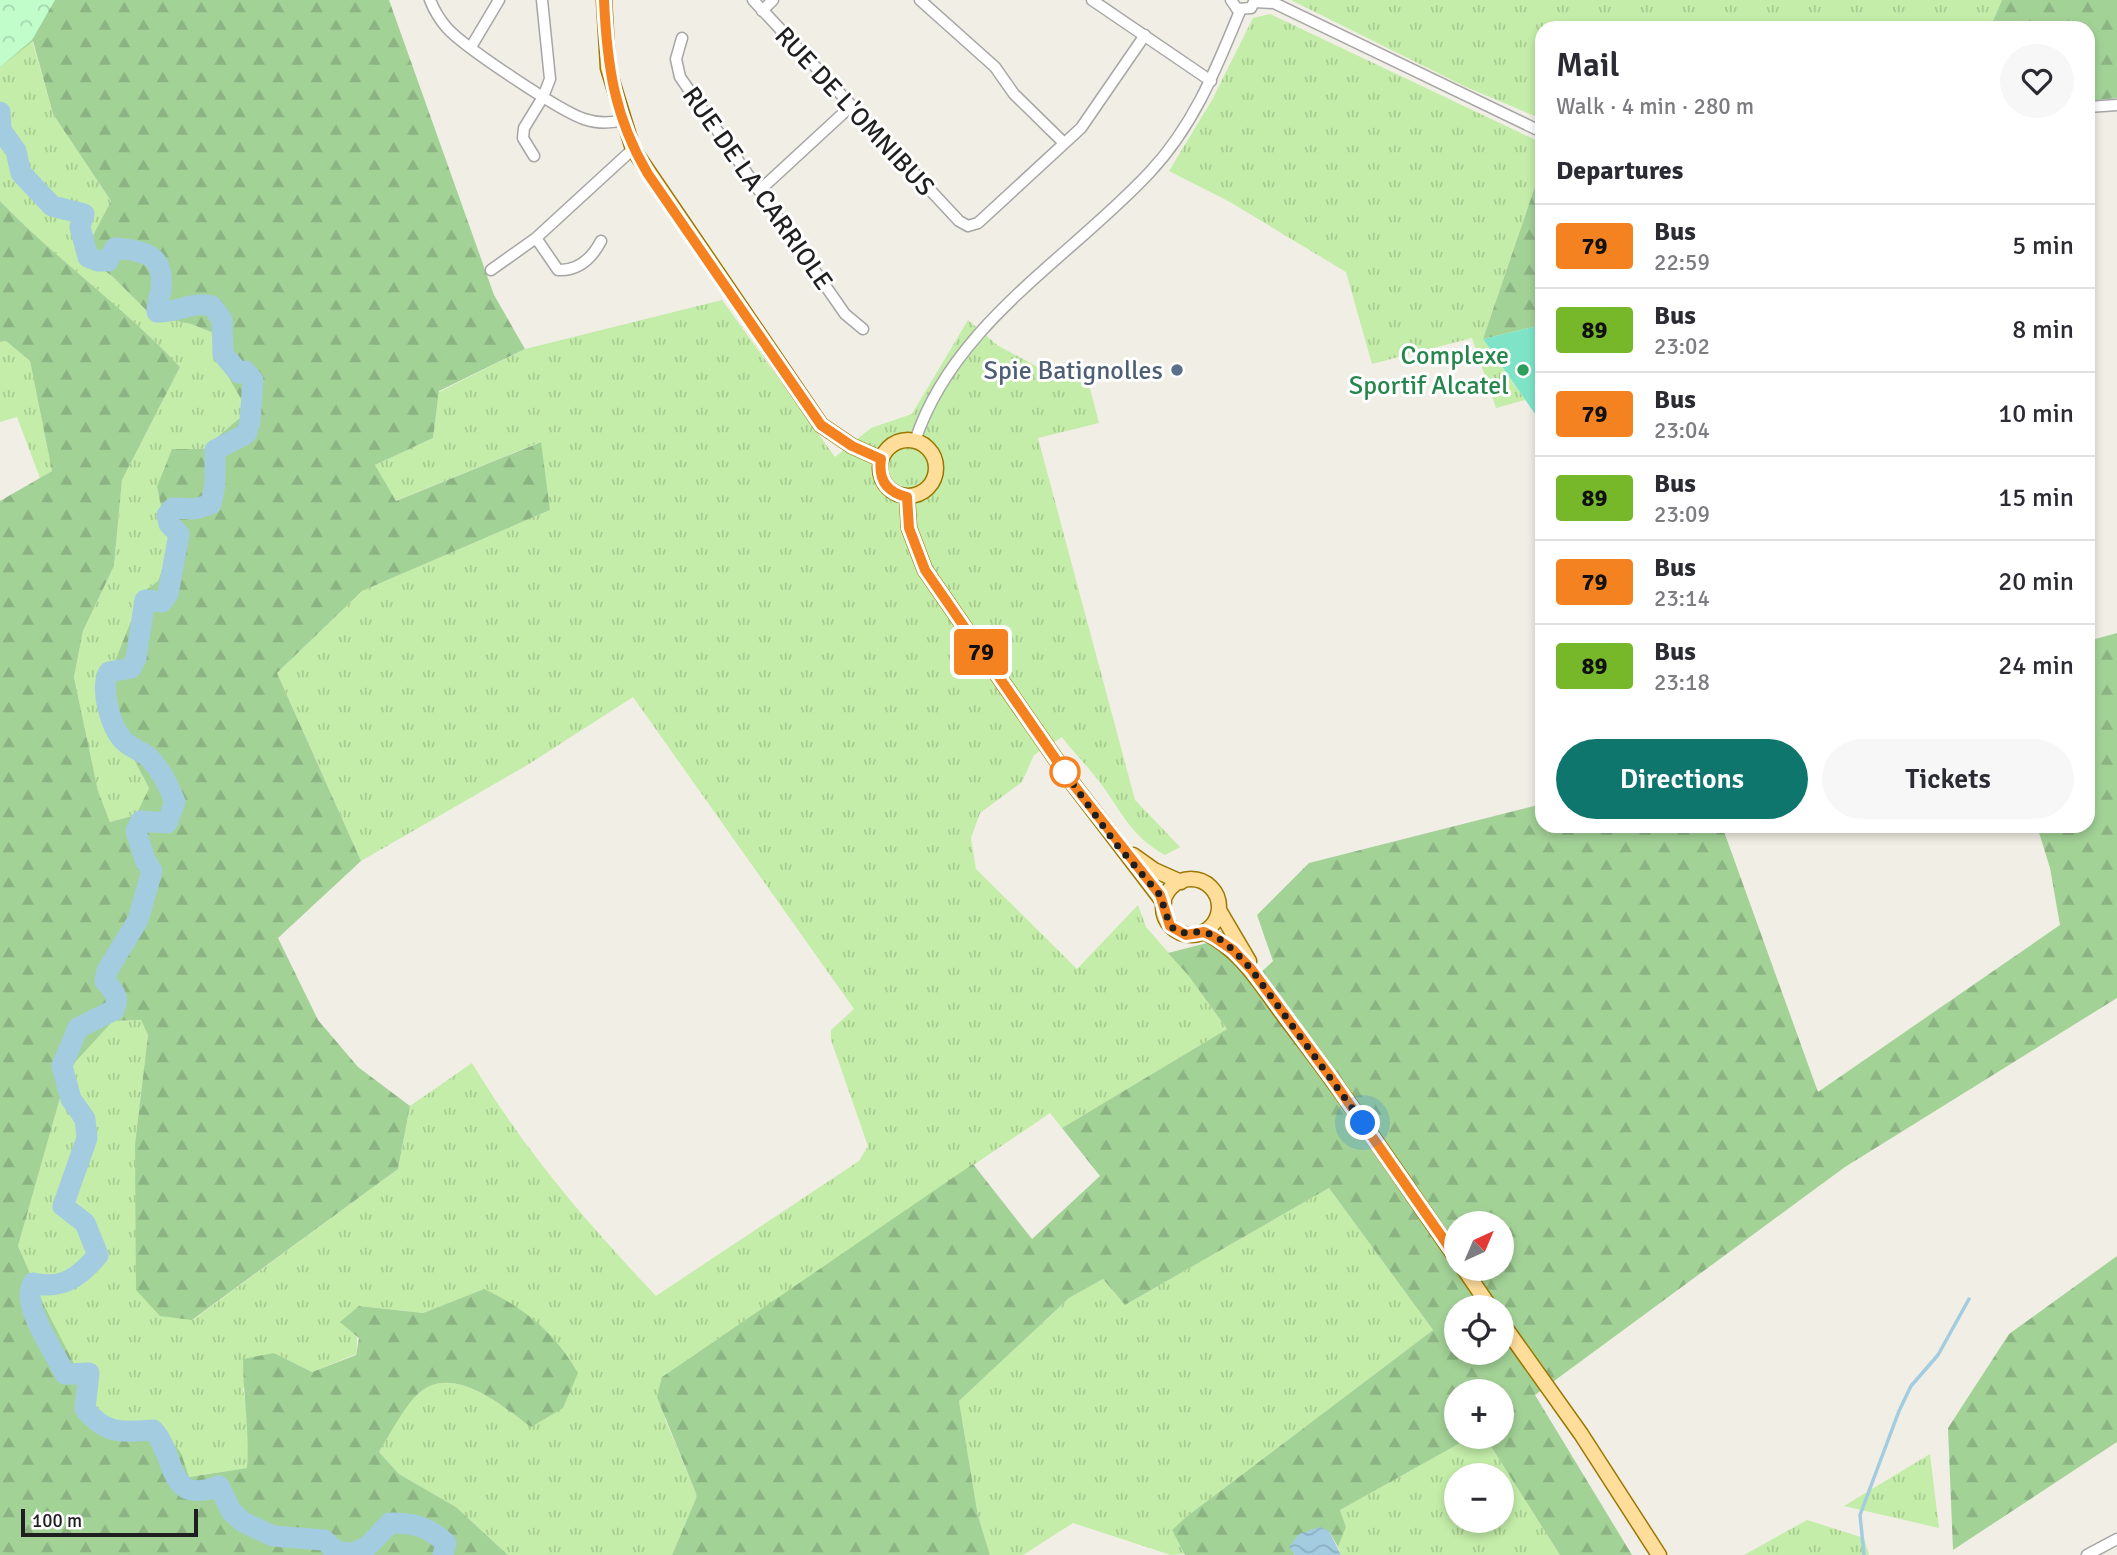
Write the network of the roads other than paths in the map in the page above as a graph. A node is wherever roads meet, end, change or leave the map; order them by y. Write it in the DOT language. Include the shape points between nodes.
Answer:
graph roads {
  1 [pos="430,0"];
  2 [pos="499,0"];
  3 [pos="542,0"];
  4 [pos="604,0"];
  5 [pos="753,0"];
  6 [pos="773,0"];
  7 [pos="920,0"];
  8 [pos="1092,0"];
  9 [pos="1231,0"];
  10 [pos="1255,1"];
  11 [pos="762,10"];
  12 [pos="1240,10"];
  13 [pos="1144,35"];
  14 [pos="682,38"];
  15 [pos="471,47"];
  16 [pos="1211,81"];
  17 [pos="543,97"];
  18 [pos="2117,105"];
  19 [pos="850,107"];
  20 [pos="2095,107"];
  21 [pos="622,120"];
  22 [pos="1535,129"];
  23 [pos="1064,143"];
  24 [pos="633,149"];
  25 [pos="534,156"];
  26 [pos="760,190"];
  27 [pos="536,238"];
  28 [pos="601,241"];
  29 [pos="491,270"];
  30 [pos="863,328"];
  31 [pos="915,441"];
  32 [pos="881,459"];
  33 [pos="907,497"];
  34 [pos="1116,844"];
  35 [pos="1181,882"];
  36 [pos="1164,903"];
  37 [pos="1219,910"];
  38 [pos="1204,932"];
  39 [pos="1251,969"];
  40 [pos="1444,1241"];
  41 [pos="1514,1340"];
  42 [pos="2117,1539"];
  43 [pos="1659,1555"];
  44 [pos="2087,1555"];
  1 -- 15 [label="street" via="447,29"];
  2 -- 15 [label="street"];
  3 -- 17 [label="street" via="550,72"];
  4 -- 21 [label="main road" via="608,68"];
  5 -- 11 [label="street, RUE DE L'OMNIBUS"];
  6 -- 11 [label="street"];
  7 -- 23 [label="street" via="995,67 1014,94"];
  8 -- 13 [label="street"];
  9 -- 12 [label="street"];
  10 -- 12 [label="street" via="1251,8"];
  10 -- 22 [label="street" via="1274,3"];
  11 -- 19 [label="street, RUE DE L'OMNIBUS"];
  12 -- 16 [label="street"];
  13 -- 16 [label="street"];
  13 -- 23 [label="street" via="1081,128"];
  14 -- 26 [label="street, RUE DE LA CARRIOLE" via="676,59 680,77"];
  15 -- 17 [label="street"];
  16 -- 31 [label="street" via="1181,134 1152,170 974,340 949,373"];
  17 -- 21 [label="street" via="581,118"];
  17 -- 25 [label="street" via="524,128 523,138"];
  18 -- 20 [label="street"];
  19 -- 23 [label="street, RUE DE L'OMNIBUS" via="968,226 978,223"];
  19 -- 26 [label="street"];
  21 -- 24 [label="main road"];
  24 -- 27 [label="street"];
  24 -- 32 [label="main road" via="821,425"];
  26 -- 30 [label="street, RUE DE LA CARRIOLE" via="845,314"];
  27 -- 28 [label="street" via="558,271 570,271 594,255"];
  27 -- 29 [label="street"];
  31 -- 32 [label="main road" via="898,442"];
  31 -- 33 [label="main road" via="928,449 936,471 929,486"];
  32 -- 33 [label="main road" via="885,485"];
  33 -- 34 [label="main road" via="909,528 925,570"];
  34 -- 35 [label="main road"];
  34 -- 36 [label="main road"];
  35 -- 36 [label="main road" via="1168,891"];
  35 -- 37 [label="main road" via="1208,885"];
  36 -- 38 [label="main road" via="1165,918 1177,931 1186,935"];
  37 -- 38 [label="main road"];
  37 -- 39 [label="main road"];
  38 -- 39 [label="main road" via="1233,950"];
  39 -- 40 [label="main road"];
  41 -- 43 [label="main road"];
  42 -- 44 [label="street"];
}
